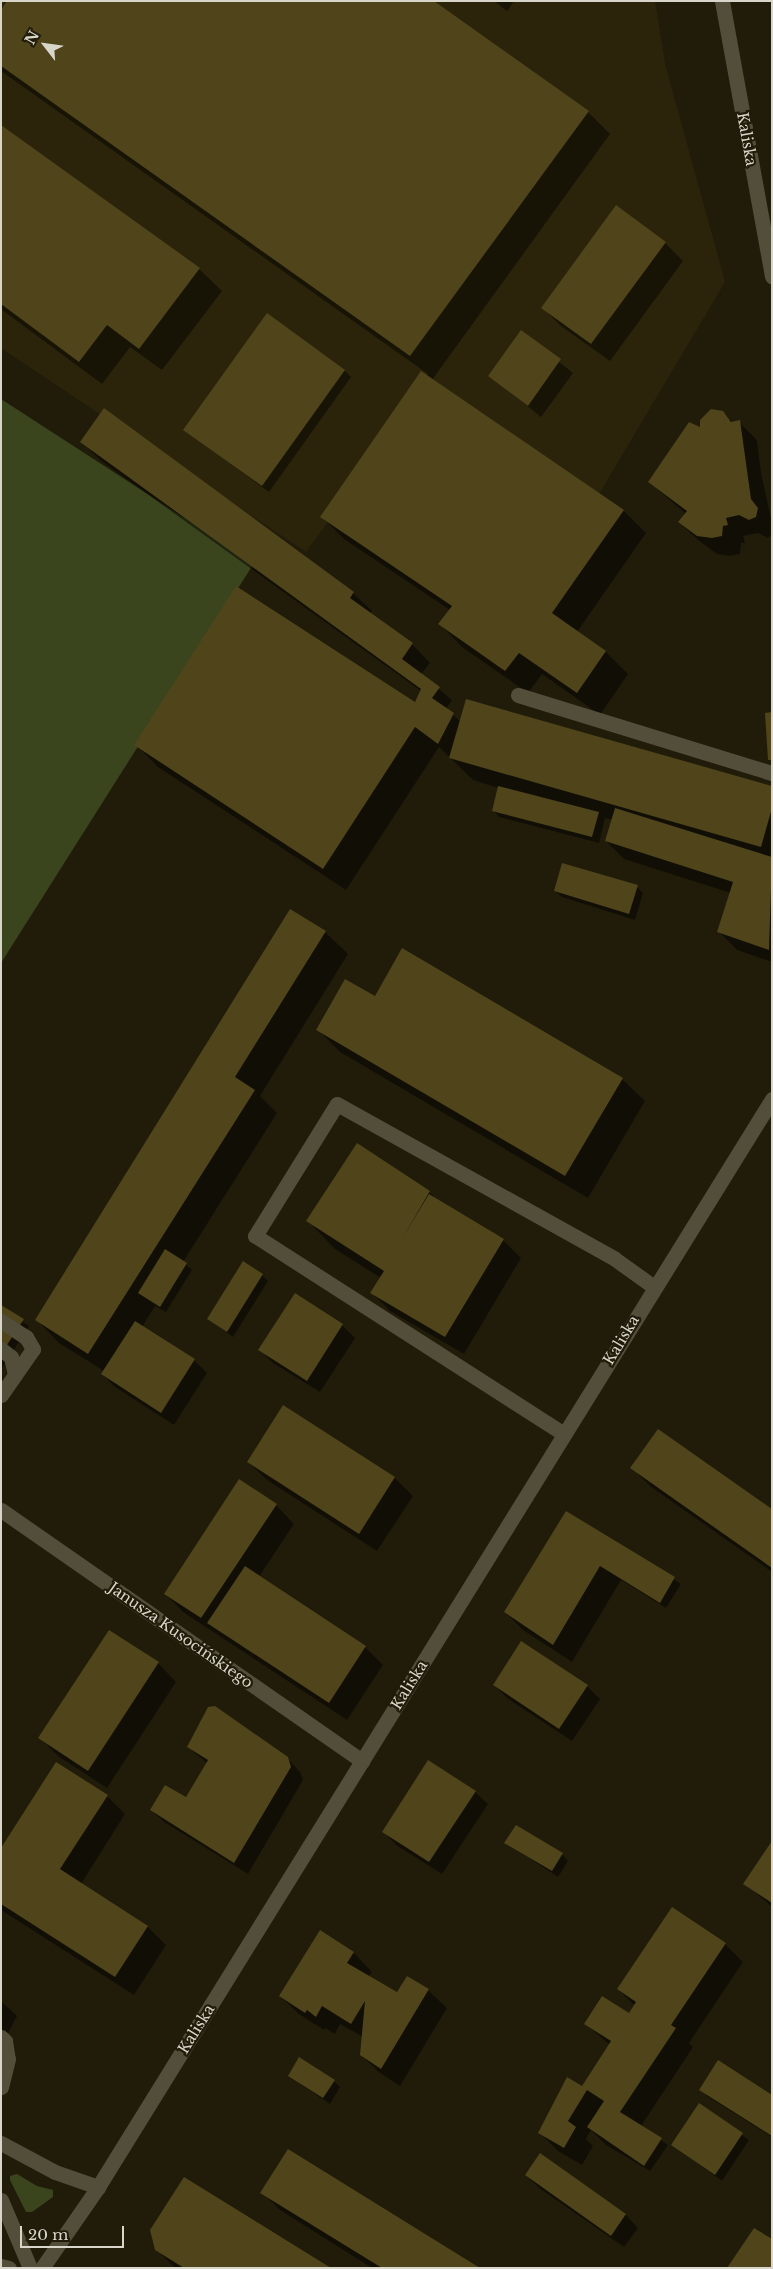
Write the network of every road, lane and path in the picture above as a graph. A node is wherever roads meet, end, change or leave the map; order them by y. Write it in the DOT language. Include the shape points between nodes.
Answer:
graph roads {
  1 [pos="722,1"];
  2 [pos="772,277"];
  3 [pos="518,695"];
  4 [pos="772,773"];
  5 [pos="772,1099"];
  6 [pos="654,1287"];
  7 [pos="1,1321"];
  8 [pos="1,1349"];
  9 [pos="15,1375"];
  10 [pos="1,1395"];
  11 [pos="564,1434"];
  12 [pos="1,1510"];
  13 [pos="362,1761"];
  14 [pos="1,2037"];
  15 [pos="1,2086"];
  16 [pos="1,2143"];
  17 [pos="98,2187"];
  18 [pos="1,2200"];
  19 [pos="1,2266"];
  20 [pos="9,2268"];
  21 [pos="30,2268"];
  22 [pos="42,2268"];
  1 -- 2 [label="street, Kaliska"];
  3 -- 4 [label="street"];
  5 -- 6 [label="street, Kaliska"];
  6 -- 11 [label="street, Kaliska"];
  6 -- 11 [label="street" via="614,1259 337,1104 256,1236"];
  7 -- 9 [label="street" via="26,1337 32,1349"];
  8 -- 9 [label="street" via="11,1357"];
  9 -- 10 [label="street"];
  11 -- 13 [label="street, Kaliska"];
  12 -- 13 [label="street, Janusza Kusocińskiego"];
  13 -- 17 [label="street, Kaliska"];
  14 -- 15 [label="street" via="5,2041 8,2059"];
  16 -- 17 [label="street" via="46,2168"];
  17 -- 22 [label="street, Kaliska"];
  18 -- 21 [label="street"];
  19 -- 20 [label="street"];
}
